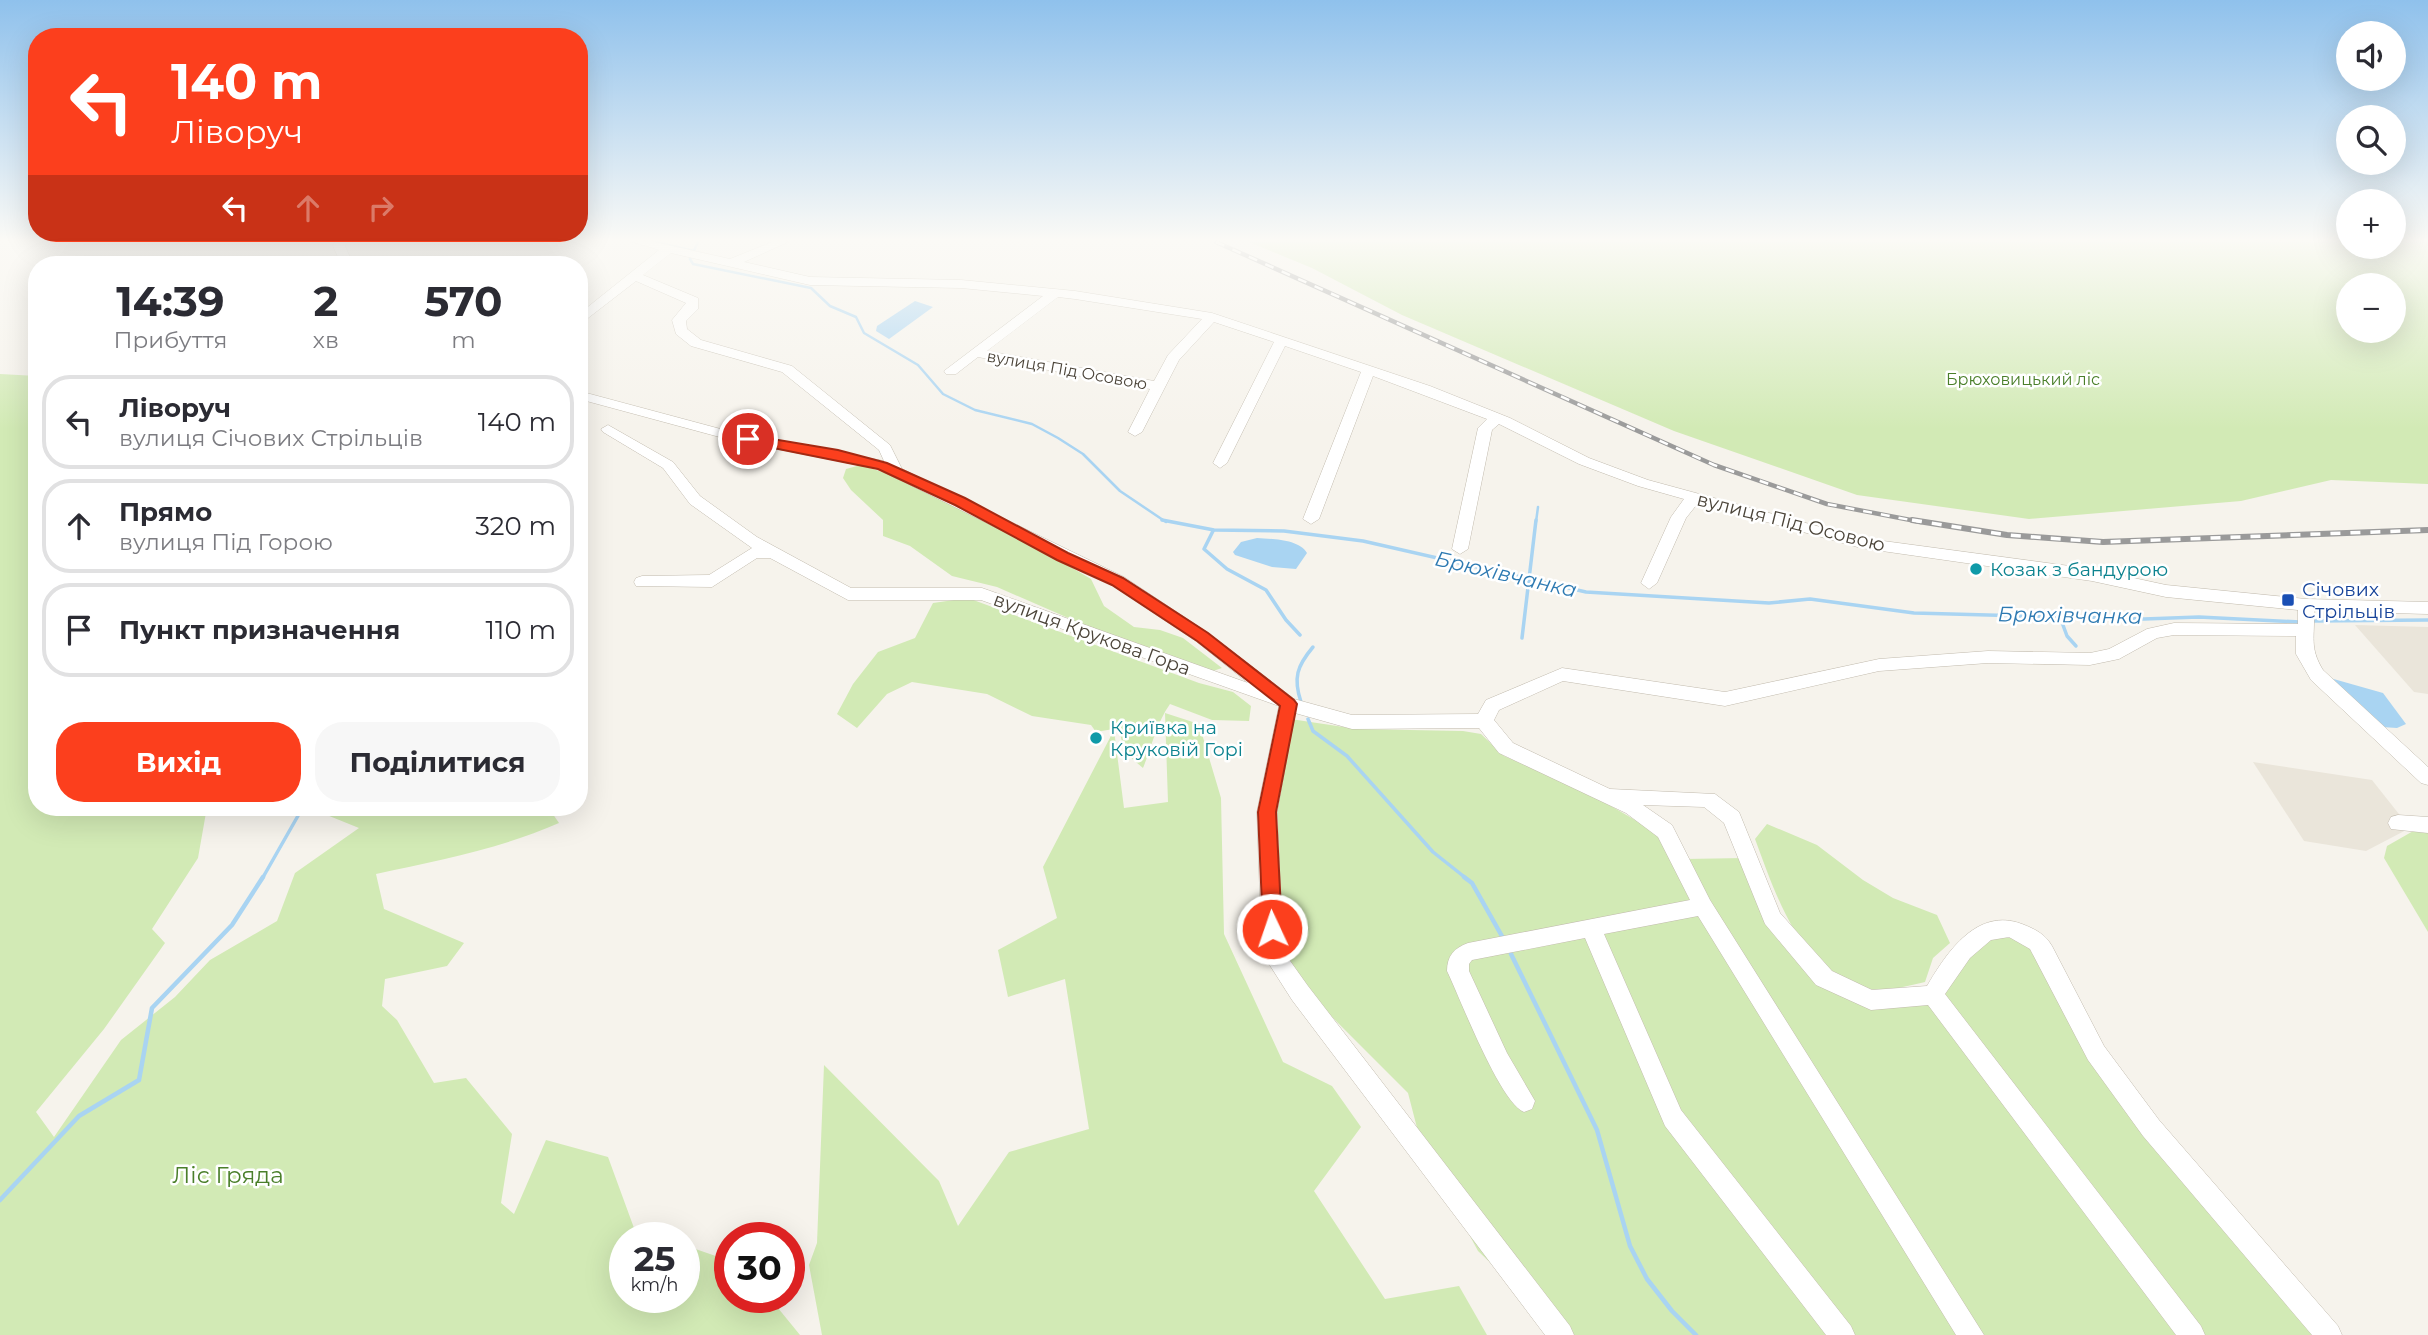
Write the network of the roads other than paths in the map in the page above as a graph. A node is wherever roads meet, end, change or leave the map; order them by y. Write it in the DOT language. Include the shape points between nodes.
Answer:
graph roads {
  1 [pos="692,304"];
  2 [pos="1040,304"];
  3 [pos="1129,304"];
  4 [pos="1212,317"];
  5 [pos="1282,340"];
  6 [pos="976,353"];
  7 [pos="1369,368"];
  8 [pos="951,370"];
  9 [pos="1158,386"];
  10 [pos="588,397"];
  11 [pos="1498,418"];
  12 [pos="608,429"];
  13 [pos="1135,432"];
  14 [pos="1220,463"];
  15 [pos="896,472"];
  16 [pos="1694,497"];
  17 [pos="1311,519"];
  18 [pos="1460,549"];
  19 [pos="769,552"];
  20 [pos="642,582"];
  21 [pos="1649,583"];
  22 [pos="2428,608"];
  23 [pos="2306,619"];
  24 [pos="1289,704"];
  25 [pos="1484,721"];
  26 [pos="2428,778"];
  27 [pos="1606,796"];
  28 [pos="2398,823"];
  29 [pos="2428,825"];
  30 [pos="1703,906"];
  31 [pos="1591,928"];
  32 [pos="1933,995"];
  33 [pos="1524,1101"];
  34 [pos="1561,1335"];
  35 [pos="1842,1335"];
  36 [pos="1971,1335"];
  37 [pos="2192,1335"];
  38 [pos="2329,1335"];
  1 -- 15 [label="street" via="679,320 681,331 696,343 787,369 885,448"];
  2 -- 6 [label="street, вулиця Під Осовою"];
  3 -- 4 [label="street, вулиця Під Осовою"];
  4 -- 5 [label="street, вулиця Під Осовою"];
  4 -- 9 [label="street" via="1173,358"];
  5 -- 7 [label="street, вулиця Під Осовою"];
  5 -- 14 [label="street"];
  6 -- 8 [label="street, вулиця Під Осовою"];
  6 -- 9 [label="street, вулиця Під Осовою"];
  7 -- 11 [label="street, вулиця Під Осовою"];
  7 -- 17 [label="street"];
  9 -- 13 [label="street"];
  10 -- 15 [label="street" via="727,435 838,455"];
  11 -- 16 [label="street, вулиця Під Осовою" via="1584,461"];
  11 -- 18 [label="street" via="1485,428"];
  12 -- 19 [label="street, вулиця Крукова Гора" via="668,465 695,500"];
  15 -- 24 [label="street" via="1118,581 1202,637"];
  16 -- 21 [label="street" via="1679,517"];
  16 -- 23 [label="street, вулиця Під Осовою" via="1861,543 2092,575"];
  19 -- 20 [label="street" via="754,553 712,581"];
  19 -- 24 [label="street, вулиця Крукова Гора" via="848,594 982,594"];
  22 -- 23 [label="street"];
  23 -- 25 [label="street" via="2294,631 2174,629 2153,633 2113,655 2090,659 1988,657 1879,665 1725,699 1562,674 1492,705"];
  23 -- 26 [label="street" via="2303,643 2310,667"];
  24 -- 25 [label="street, вулиця Крукова Гора" via="1352,722"];
  24 -- 34 [label="street" via="1267,812 1273,953"];
  25 -- 27 [label="street" via="1506,748"];
  27 -- 30 [label="street" via="1665,831"];
  27 -- 32 [label="street" via="1708,799 1732,818 1772,918 1824,978 1871,1000"];
  28 -- 29 [label="street"];
  30 -- 31 [label="street"];
  30 -- 36 [label="street"];
  31 -- 33 [label="street" via="1468,952 1457,963 1499,1060"];
  31 -- 35 [label="street" via="1673,1118"];
  32 -- 37 [label="street"];
  32 -- 38 [label="street" via="1954,960 1979,936 2006,927 2031,936 2048,955 2096,1053 2143,1118"];
}
